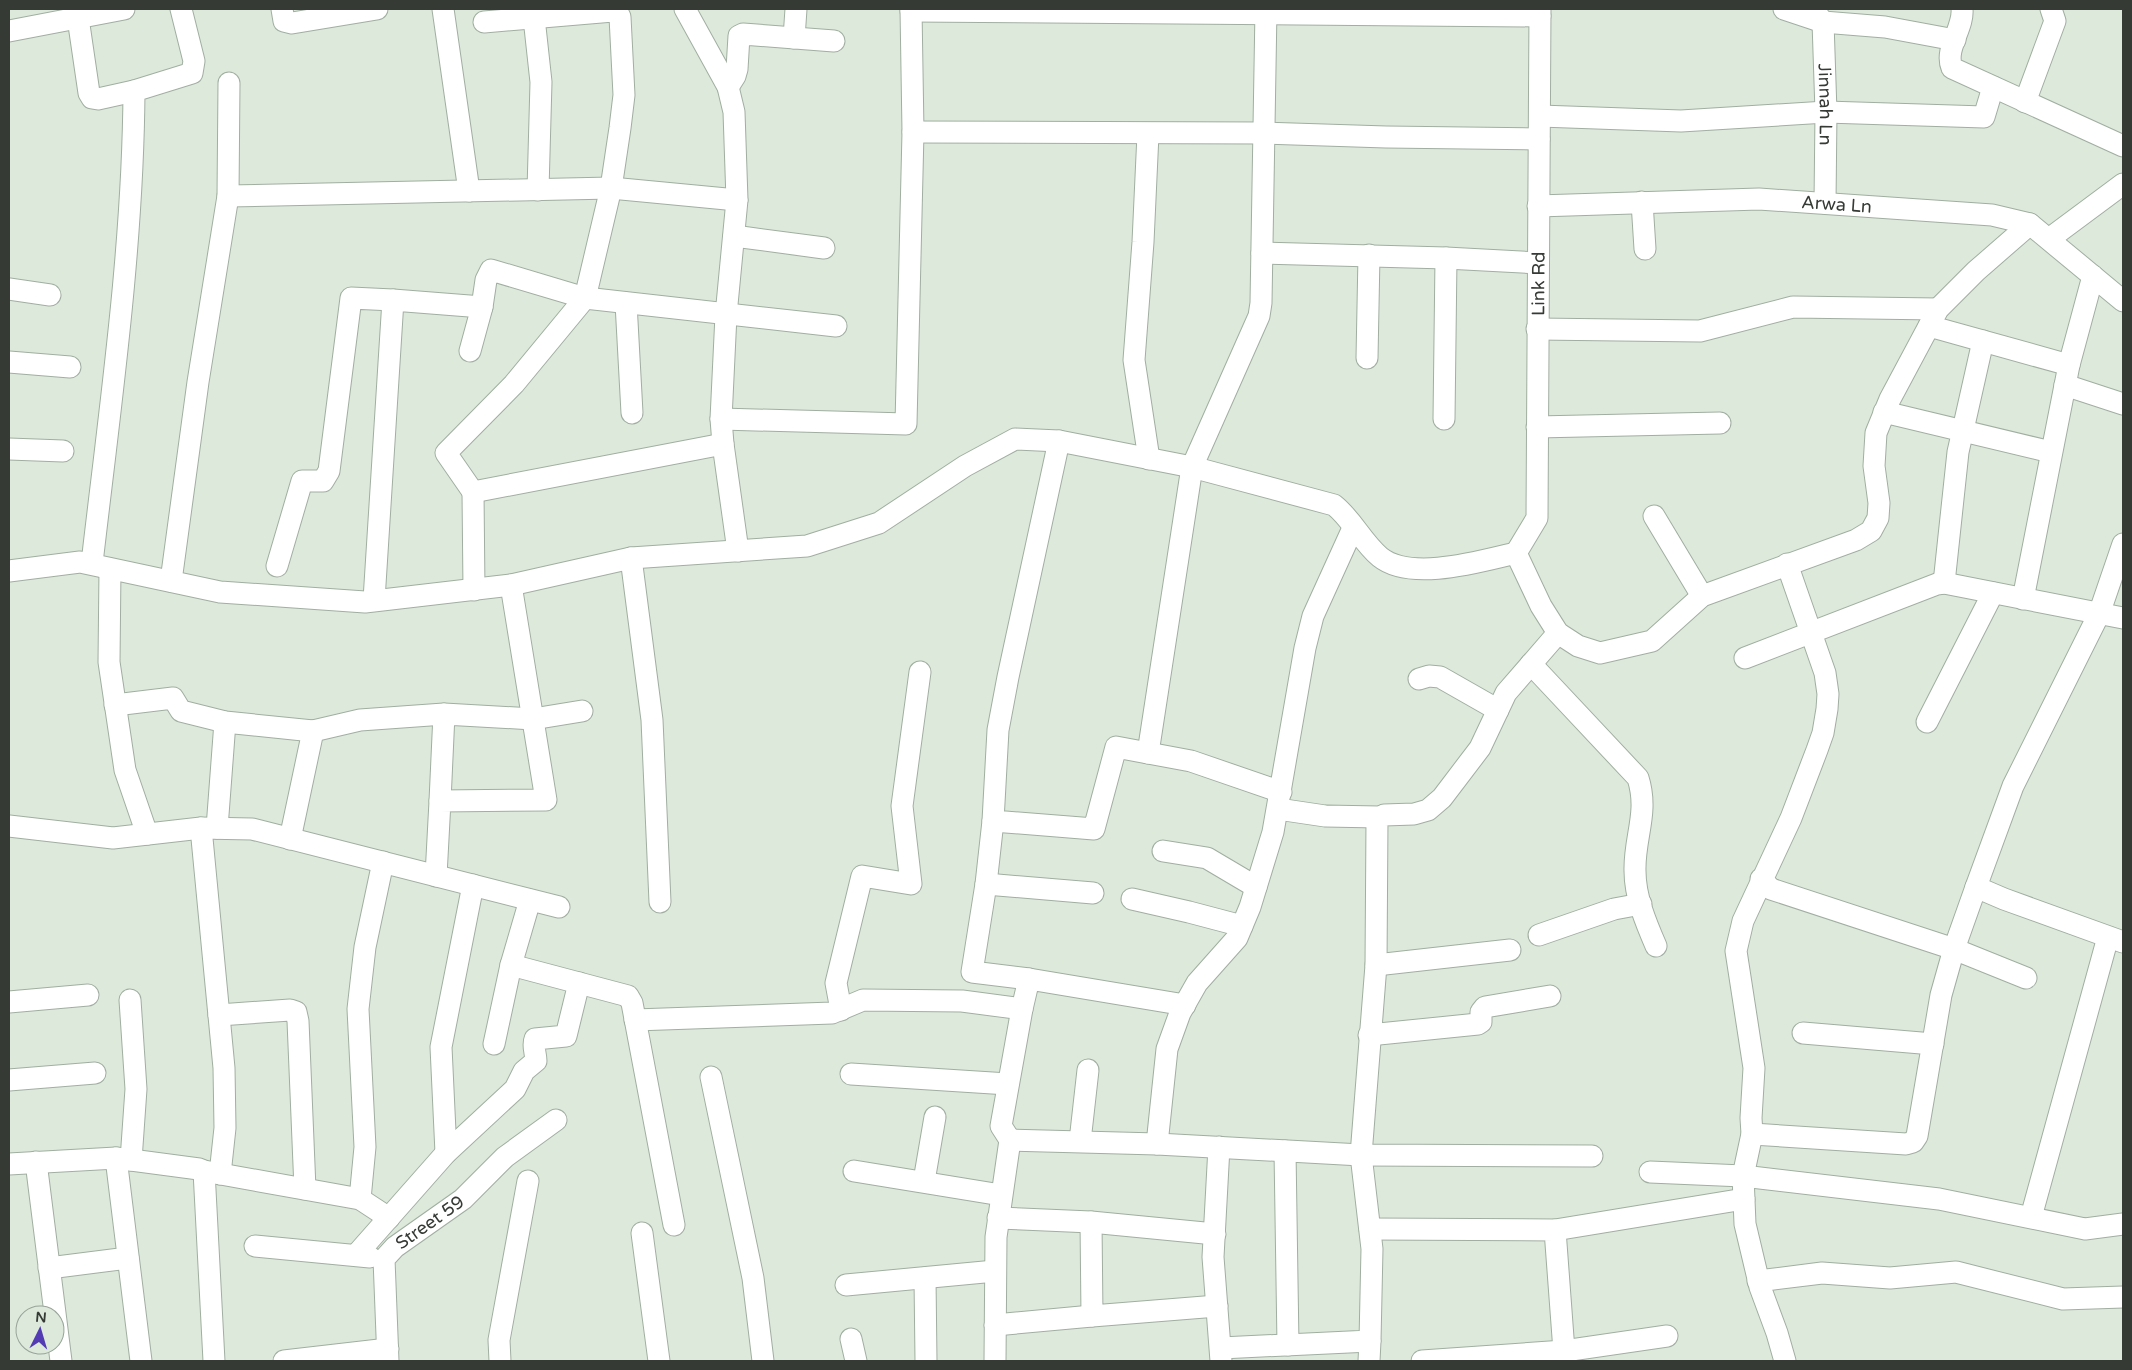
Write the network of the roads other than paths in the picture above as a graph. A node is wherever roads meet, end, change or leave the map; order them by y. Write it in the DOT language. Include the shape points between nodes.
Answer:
graph roads {
  1 [pos="124,9"];
  2 [pos="182,9"];
  3 [pos="282,9"];
  4 [pos="377,9"];
  5 [pos="444,9"];
  6 [pos="685,9"];
  7 [pos="796,9"];
  8 [pos="1784,9"];
  9 [pos="1962,9"];
  10 [pos="2051,9"];
  11 [pos="911,10"];
  12 [pos="1266,11"];
  13 [pos="1540,13"];
  14 [pos="1818,15"];
  15 [pos="78,18"];
  16 [pos="534,18"];
  17 [pos="484,22"];
  18 [pos="9,31"];
  19 [pos="794,38"];
  20 [pos="1955,40"];
  21 [pos="834,41"];
  22 [pos="229,83"];
  23 [pos="728,87"];
  24 [pos="1993,87"];
  25 [pos="134,91"];
  26 [pos="2025,102"];
  27 [pos="1826,112"];
  28 [pos="1540,116"];
  29 [pos="913,132"];
  30 [pos="1265,133"];
  31 [pos="1148,134"];
  32 [pos="1539,139"];
  33 [pos="2123,146"];
  34 [pos="2123,184"];
  35 [pos="611,188"];
  36 [pos="538,190"];
  37 [pos="469,191"];
  38 [pos="228,196"];
  39 [pos="738,200"];
  40 [pos="1642,202"];
  41 [pos="1825,203"];
  42 [pos="1538,206"];
  43 [pos="2030,224"];
  44 [pos="734,236"];
  45 [pos="2050,239"];
  46 [pos="824,248"];
  47 [pos="1645,249"];
  48 [pos="1262,252"];
  49 [pos="1369,255"];
  50 [pos="1446,258"];
  51 [pos="1538,263"];
  52 [pos="2094,276"];
  53 [pos="9,289"];
  54 [pos="50,295"];
  55 [pos="585,298"];
  56 [pos="393,300"];
  57 [pos="2123,301"];
  58 [pos="626,303"];
  59 [pos="482,307"];
  60 [pos="726,314"];
  61 [pos="1933,318"];
  62 [pos="836,326"];
  63 [pos="1537,329"];
  64 [pos="1983,341"];
  65 [pos="470,351"];
  66 [pos="1367,358"];
  67 [pos="9,362"];
  68 [pos="70,368"];
  69 [pos="2067,375"];
  70 [pos="2123,404"];
  71 [pos="1884,412"];
  72 [pos="632,413"];
  73 [pos="721,420"];
  74 [pos="1444,420"];
  75 [pos="1720,422"];
  76 [pos="1537,427"];
  77 [pos="1962,432"];
  78 [pos="1059,441"];
  79 [pos="722,444"];
  80 [pos="9,449"];
  81 [pos="63,451"];
  82 [pos="2051,452"];
  83 [pos="1149,459"];
  84 [pos="1192,467"];
  85 [pos="473,492"];
  86 [pos="1654,516"];
  87 [pos="1353,528"];
  88 [pos="2123,544"];
  89 [pos="738,551"];
  90 [pos="1516,553"];
  91 [pos="631,558"];
  92 [pos="1787,564"];
  93 [pos="101,566"];
  94 [pos="277,566"];
  95 [pos="9,572"];
  96 [pos="171,581"];
  97 [pos="1944,583"];
  98 [pos="510,586"];
  99 [pos="474,590"];
  100 [pos="1993,592"];
  101 [pos="1702,596"];
  102 [pos="2023,599"];
  103 [pos="374,600"];
  104 [pos="2099,614"];
  105 [pos="2123,618"];
  106 [pos="1811,632"];
  107 [pos="1558,633"];
  108 [pos="1744,658"];
  109 [pos="1531,664"];
  110 [pos="920,672"];
  111 [pos="1419,679"];
  112 [pos="115,705"];
  113 [pos="1498,710"];
  114 [pos="582,711"];
  115 [pos="444,714"];
  116 [pos="533,718"];
  117 [pos="225,722"];
  118 [pos="1927,722"];
  119 [pos="313,731"];
  120 [pos="1148,753"];
  121 [pos="1279,800"];
  122 [pos="440,801"];
  123 [pos="1379,817"];
  124 [pos="993,821"];
  125 [pos="9,826"];
  126 [pos="209,828"];
  127 [pos="147,834"];
  128 [pos="290,839"];
  129 [pos="1163,851"];
  130 [pos="383,862"];
  131 [pos="436,876"];
  132 [pos="1761,879"];
  133 [pos="986,884"];
  134 [pos="473,885"];
  135 [pos="1256,887"];
  136 [pos="1976,887"];
  137 [pos="1093,893"];
  138 [pos="1132,899"];
  139 [pos="530,900"];
  140 [pos="660,902"];
  141 [pos="1641,904"];
  142 [pos="559,907"];
  143 [pos="1242,926"];
  144 [pos="1538,935"];
  145 [pos="2116,939"];
  146 [pos="1656,946"];
  147 [pos="1954,949"];
  148 [pos="1510,950"];
  149 [pos="511,965"];
  150 [pos="1376,965"];
  151 [pos="2026,978"];
  152 [pos="1029,979"];
  153 [pos="579,983"];
  154 [pos="88,995"];
  155 [pos="1550,996"];
  156 [pos="130,1000"];
  157 [pos="9,1002"];
  158 [pos="1185,1005"];
  159 [pos="1022,1009"];
  160 [pos="841,1010"];
  161 [pos="219,1015"];
  162 [pos="635,1020"];
  163 [pos="1803,1033"];
  164 [pos="1369,1035"];
  165 [pos="494,1044"];
  166 [pos="1933,1044"];
  167 [pos="1088,1070"];
  168 [pos="95,1073"];
  169 [pos="851,1074"];
  170 [pos="711,1077"];
  171 [pos="9,1080"];
  172 [pos="1008,1084"];
  173 [pos="935,1117"];
  174 [pos="556,1120"];
  175 [pos="1752,1134"];
  176 [pos="1010,1140"];
  177 [pos="1080,1141"];
  178 [pos="1157,1144"];
  179 [pos="1220,1147"];
  180 [pos="1285,1151"];
  181 [pos="446,1154"];
  182 [pos="1361,1154"];
  183 [pos="1592,1156"];
  184 [pos="123,1159"];
  185 [pos="36,1162"];
  186 [pos="9,1164"];
  187 [pos="854,1171"];
  188 [pos="1650,1172"];
  189 [pos="212,1173"];
  190 [pos="1743,1176"];
  191 [pos="528,1181"];
  192 [pos="924,1181"];
  193 [pos="305,1189"];
  194 [pos="1002,1195"];
  195 [pos="360,1199"];
  196 [pos="1744,1199"];
  197 [pos="2031,1217"];
  198 [pos="389,1218"];
  199 [pos="998,1218"];
  200 [pos="1091,1222"];
  201 [pos="2123,1224"];
  202 [pos="674,1225"];
  203 [pos="1370,1229"];
  204 [pos="1555,1230"];
  205 [pos="642,1233"];
  206 [pos="1215,1234"];
  207 [pos="255,1246"];
  208 [pos="356,1255"];
  209 [pos="128,1258"];
  210 [pos="384,1259"];
  211 [pos="49,1268"];
  212 [pos="994,1271"];
  213 [pos="925,1278"];
  214 [pos="1758,1281"];
  215 [pos="846,1285"];
  216 [pos="2123,1297"];
  217 [pos="1217,1306"];
  218 [pos="1092,1316"];
  219 [pos="995,1325"];
  220 [pos="1667,1336"];
  221 [pos="852,1339"];
  222 [pos="1288,1345"];
  223 [pos="1369,1351"];
  224 [pos="388,1355"];
  225 [pos="1221,1355"];
  226 [pos="1565,1356"];
  227 [pos="61,1361"];
  228 [pos="141,1361"];
  229 [pos="214,1361"];
  230 [pos="284,1361"];
  231 [pos="500,1361"];
  232 [pos="659,1361"];
  233 [pos="763,1361"];
  234 [pos="856,1361"];
  235 [pos="926,1361"];
  236 [pos="995,1361"];
  237 [pos="1422,1361"];
  238 [pos="1785,1361"];
  1 -- 15 [label="street"];
  2 -- 25 [label="street" via="194,61 192,74"];
  3 -- 4 [label="street" via="284,21 292,23"];
  5 -- 37 [label="street"];
  6 -- 23 [label="street"];
  7 -- 19 [label="street"];
  8 -- 14 [label="street"];
  9 -- 20 [label="street"];
  10 -- 26 [label="street" via="2055,21"];
  11 -- 12 [label="street"];
  11 -- 29 [label="street"];
  12 -- 13 [label="street"];
  12 -- 30 [label="street"];
  13 -- 28 [label="street, Link Rd"];
  14 -- 20 [label="street"];
  14 -- 27 [label="street, Jinnah Ln"];
  15 -- 18 [label="street"];
  15 -- 25 [label="street" via="92,98"];
  16 -- 17 [label="street"];
  16 -- 35 [label="street" via="613,11 620,17 624,96"];
  16 -- 36 [label="street" via="541,82"];
  19 -- 21 [label="street"];
  19 -- 23 [label="street" via="739,36 737,69"];
  20 -- 24 [label="street" via="1949,62 1952,68"];
  22 -- 38 [label="street"];
  23 -- 39 [label="street" via="735,128"];
  24 -- 26 [label="street"];
  24 -- 27 [label="street" via="1984,117"];
  25 -- 93 [label="street" via="132,179"];
  26 -- 33 [label="street"];
  27 -- 28 [label="street" via="1680,122"];
  27 -- 41 [label="street, Jinnah Ln"];
  28 -- 32 [label="street, Link Rd"];
  29 -- 31 [label="street"];
  29 -- 73 [label="street" via="906,424"];
  30 -- 31 [label="street"];
  30 -- 32 [label="street"];
  30 -- 48 [label="street"];
  31 -- 83 [label="street" via="1134,360"];
  32 -- 42 [label="street, Link Rd"];
  34 -- 45 [label="street"];
  35 -- 36 [label="street"];
  35 -- 39 [label="street"];
  35 -- 55 [label="street"];
  36 -- 37 [label="street"];
  37 -- 38 [label="street"];
  38 -- 96 [label="street"];
  39 -- 44 [label="street"];
  40 -- 41 [label="street, Arwa Ln" via="1759,199"];
  40 -- 42 [label="street, Arwa Ln"];
  40 -- 47 [label="street"];
  41 -- 43 [label="street, Arwa Ln" via="1992,215"];
  42 -- 51 [label="street, Link Rd"];
  43 -- 45 [label="street"];
  43 -- 61 [label="street" via="1976,271"];
  44 -- 46 [label="street"];
  44 -- 60 [label="street"];
  45 -- 52 [label="street"];
  48 -- 49 [label="street"];
  48 -- 84 [label="street" via="1259,316"];
  49 -- 50 [label="street"];
  49 -- 66 [label="street"];
  50 -- 51 [label="street"];
  50 -- 74 [label="street"];
  51 -- 63 [label="street, Link Rd"];
  52 -- 57 [label="street"];
  52 -- 69 [label="street"];
  53 -- 54 [label="street"];
  55 -- 58 [label="street"];
  55 -- 59 [label="street" via="491,270"];
  55 -- 85 [label="street" via="514,384 446,452"];
  56 -- 59 [label="street"];
  56 -- 94 [label="street" via="351,298 329,471 323,481 302,481"];
  56 -- 103 [label="street"];
  58 -- 60 [label="street"];
  58 -- 72 [label="street"];
  59 -- 65 [label="street"];
  60 -- 62 [label="street"];
  60 -- 73 [label="street"];
  61 -- 63 [label="street" via="1793,307 1700,331"];
  61 -- 64 [label="street"];
  61 -- 71 [label="street"];
  63 -- 76 [label="street, Link Rd"];
  64 -- 69 [label="street"];
  64 -- 77 [label="street"];
  67 -- 68 [label="street"];
  69 -- 70 [label="street"];
  69 -- 82 [label="street"];
  71 -- 77 [label="street"];
  71 -- 92 [label="street" via="1876,433 1874,466 1879,503 1878,518 1871,531 1856,540"];
  73 -- 79 [label="street"];
  75 -- 76 [label="street"];
  76 -- 90 [label="street, Link Rd" via="1537,518"];
  77 -- 82 [label="street"];
  77 -- 97 [label="street"];
  78 -- 83 [label="street"];
  78 -- 89 [label="street" via="1015,439 965,466 879,523 807,546"];
  78 -- 124 [label="street" via="998,730"];
  79 -- 85 [label="street"];
  79 -- 89 [label="street"];
  80 -- 81 [label="street"];
  82 -- 102 [label="street"];
  83 -- 84 [label="street"];
  84 -- 87 [label="street" via="1334,505 1346,514"];
  84 -- 120 [label="street"];
  85 -- 99 [label="street"];
  86 -- 101 [label="street"];
  87 -- 90 [label="street" via="1385,561 1399,566 1457,566"];
  87 -- 121 [label="street" via="1320,601 1304,648"];
  88 -- 104 [label="street"];
  89 -- 91 [label="street"];
  90 -- 107 [label="street" via="1541,606"];
  91 -- 98 [label="street"];
  91 -- 140 [label="street" via="652,720"];
  92 -- 101 [label="street"];
  92 -- 106 [label="street"];
  93 -- 95 [label="street" via="80,562"];
  93 -- 96 [label="street"];
  93 -- 112 [label="street"];
  96 -- 103 [label="street" via="220,592"];
  97 -- 100 [label="street"];
  97 -- 106 [label="street"];
  98 -- 99 [label="street"];
  98 -- 116 [label="street"];
  99 -- 103 [label="street"];
  100 -- 102 [label="street"];
  100 -- 118 [label="street"];
  101 -- 107 [label="street" via="1652,641 1600,653 1578,646"];
  102 -- 104 [label="street"];
  104 -- 105 [label="street"];
  104 -- 136 [label="street" via="2013,786"];
  106 -- 108 [label="street"];
  106 -- 132 [label="street" via="1825,673 1828,694 1823,733 1791,818"];
  107 -- 109 [label="street"];
  109 -- 113 [label="street" via="1506,693"];
  109 -- 141 [label="street" via="1638,778 1642,812 1634,869"];
  110 -- 160 [label="street" via="902,806 911,884 862,876 836,983"];
  111 -- 113 [label="street" via="1440,677"];
  112 -- 117 [label="street" via="174,698 181,711"];
  112 -- 127 [label="street" via="125,770"];
  113 -- 123 [label="street" via="1480,748 1442,798 1428,810"];
  114 -- 116 [label="street"];
  115 -- 116 [label="street"];
  115 -- 119 [label="street" via="360,720"];
  115 -- 122 [label="street"];
  116 -- 122 [label="street" via="546,800"];
  117 -- 119 [label="street"];
  117 -- 126 [label="street"];
  119 -- 128 [label="street"];
  120 -- 121 [label="street" via="1191,761"];
  120 -- 124 [label="street" via="1116,747 1094,829"];
  121 -- 123 [label="street" via="1325,816"];
  121 -- 135 [label="street"];
  122 -- 131 [label="street"];
  123 -- 150 [label="street"];
  124 -- 133 [label="street"];
  125 -- 127 [label="street" via="113,838"];
  126 -- 127 [label="street"];
  126 -- 128 [label="street" via="252,830"];
  126 -- 161 [label="street"];
  128 -- 130 [label="street"];
  129 -- 135 [label="street" via="1207,858"];
  130 -- 131 [label="street"];
  130 -- 195 [label="street" via="366,947 358,1009 365,1147"];
  131 -- 134 [label="street"];
  132 -- 147 [label="street" via="1771,889"];
  132 -- 175 [label="street" via="1743,921 1736,951 1754,1068"];
  133 -- 137 [label="street"];
  133 -- 152 [label="street" via="972,972"];
  134 -- 139 [label="street"];
  134 -- 181 [label="street" via="441,1047"];
  135 -- 143 [label="street"];
  136 -- 145 [label="street"];
  136 -- 147 [label="street"];
  138 -- 143 [label="street"];
  139 -- 142 [label="street"];
  139 -- 149 [label="street"];
  141 -- 144 [label="street" via="1614,909"];
  141 -- 146 [label="street"];
  143 -- 158 [label="street" via="1236,938 1197,983"];
  145 -- 197 [label="street"];
  147 -- 151 [label="street"];
  147 -- 166 [label="street" via="1941,995"];
  148 -- 150 [label="street"];
  149 -- 153 [label="street"];
  149 -- 165 [label="street"];
  150 -- 164 [label="street"];
  152 -- 158 [label="street"];
  152 -- 159 [label="street"];
  153 -- 162 [label="street" via="628,996"];
  153 -- 181 [label="street" via="566,1036 534,1039 536,1061 524,1071 515,1089"];
  154 -- 157 [label="street"];
  155 -- 164 [label="street" via="1485,1007 1478,1024"];
  156 -- 184 [label="street" via="136,1089"];
  158 -- 178 [label="street" via="1167,1049"];
  159 -- 160 [label="street" via="962,1001 863,1000"];
  159 -- 172 [label="street"];
  160 -- 162 [label="street" via="832,1013"];
  161 -- 189 [label="street" via="225,1128"];
  161 -- 193 [label="street" via="296,1012"];
  162 -- 202 [label="street"];
  163 -- 166 [label="street"];
  164 -- 182 [label="street"];
  166 -- 175 [label="street" via="1917,1136 1913,1142"];
  167 -- 177 [label="street"];
  168 -- 171 [label="street"];
  169 -- 172 [label="street"];
  170 -- 233 [label="street" via="753,1278"];
  172 -- 176 [label="street" via="1001,1126"];
  173 -- 192 [label="street"];
  174 -- 210 [label="street, Street 59" via="505,1157 463,1199 395,1247"];
  175 -- 190 [label="street"];
  176 -- 177 [label="street"];
  176 -- 194 [label="street"];
  177 -- 178 [label="street"];
  178 -- 179 [label="street"];
  179 -- 180 [label="street"];
  179 -- 206 [label="street"];
  180 -- 182 [label="street"];
  180 -- 222 [label="street"];
  181 -- 198 [label="street"];
  182 -- 183 [label="street"];
  182 -- 203 [label="street"];
  184 -- 185 [label="street"];
  184 -- 189 [label="street"];
  184 -- 209 [label="street"];
  185 -- 186 [label="street"];
  185 -- 211 [label="street"];
  187 -- 192 [label="street"];
  188 -- 190 [label="street"];
  189 -- 193 [label="street"];
  189 -- 229 [label="street"];
  190 -- 196 [label="street"];
  190 -- 197 [label="street" via="1939,1199"];
  191 -- 231 [label="street" via="499,1340"];
  192 -- 194 [label="street"];
  193 -- 195 [label="street"];
  194 -- 199 [label="street"];
  195 -- 198 [label="street"];
  196 -- 204 [label="street"];
  196 -- 214 [label="street" via="1745,1224"];
  197 -- 201 [label="street" via="2084,1229"];
  198 -- 208 [label="street"];
  199 -- 200 [label="street"];
  199 -- 212 [label="street"];
  200 -- 206 [label="street"];
  200 -- 218 [label="street"];
  203 -- 204 [label="street"];
  203 -- 223 [label="street"];
  204 -- 226 [label="street"];
  205 -- 232 [label="street"];
  206 -- 217 [label="street" via="1213,1257"];
  207 -- 208 [label="street"];
  208 -- 210 [label="street"];
  209 -- 211 [label="street"];
  209 -- 228 [label="street"];
  210 -- 224 [label="street, Street 59"];
  211 -- 227 [label="street"];
  212 -- 213 [label="street"];
  212 -- 219 [label="street"];
  213 -- 215 [label="street"];
  213 -- 235 [label="street"];
  214 -- 216 [label="street" via="1822,1273 1890,1278 1956,1272 2064,1299"];
  214 -- 238 [label="street"];
  217 -- 218 [label="street"];
  217 -- 225 [label="street"];
  218 -- 219 [label="street"];
  219 -- 236 [label="street"];
  220 -- 226 [label="street"];
  221 -- 234 [label="street"];
  222 -- 223 [label="street"];
  222 -- 225 [label="street"];
  224 -- 230 [label="street"];
  226 -- 237 [label="street"];
}
